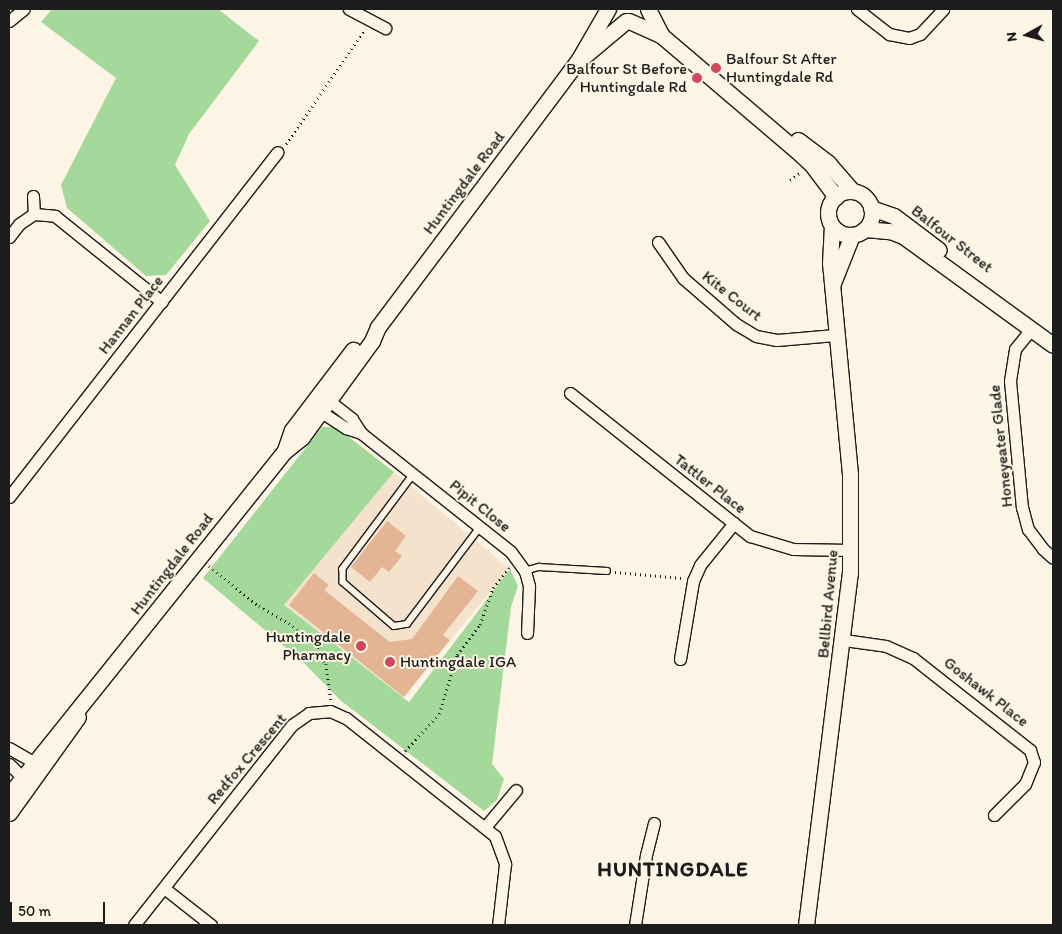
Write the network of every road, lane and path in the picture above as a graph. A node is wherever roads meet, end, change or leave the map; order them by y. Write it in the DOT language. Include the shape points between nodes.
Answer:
graph roads {
  1 [pos="24,9"];
  2 [pos="349,9"];
  3 [pos="609,9"];
  4 [pos="646,9"];
  5 [pos="856,9"];
  6 [pos="942,9"];
  7 [pos="9,21"];
  8 [pos="371,21"];
  9 [pos="628,21"];
  10 [pos="385,28"];
  11 [pos="662,36"];
  12 [pos="579,59"];
  13 [pos="731,93"];
  14 [pos="278,152"];
  15 [pos="852,191"];
  16 [pos="33,196"];
  17 [pos="836,197"];
  18 [pos="871,208"];
  19 [pos="34,214"];
  20 [pos="832,226"];
  21 [pos="859,232"];
  22 [pos="9,237"];
  23 [pos="658,242"];
  24 [pos="833,284"];
  25 [pos="162,302"];
  26 [pos="1006,308"];
  27 [pos="1032,328"];
  28 [pos="835,335"];
  29 [pos="1053,345"];
  30 [pos="570,394"];
  31 [pos="320,403"];
  32 [pos="414,474"];
  33 [pos="9,497"];
  34 [pos="734,524"];
  35 [pos="480,527"];
  36 [pos="850,550"];
  37 [pos="198,557"];
  38 [pos="1053,558"];
  39 [pos="518,560"];
  40 [pos="525,571"];
  41 [pos="607,571"];
  42 [pos="693,581"];
  43 [pos="527,633"];
  44 [pos="844,640"];
  45 [pos="680,659"];
  46 [pos="330,711"];
  47 [pos="9,748"];
  48 [pos="399,759"];
  49 [pos="9,764"];
  50 [pos="38,765"];
  51 [pos="26,781"];
  52 [pos="516,790"];
  53 [pos="9,795"];
  54 [pos="9,813"];
  55 [pos="994,815"];
  56 [pos="654,822"];
  57 [pos="485,827"];
  58 [pos="164,888"];
  59 [pos="134,925"];
  60 [pos="211,925"];
  61 [pos="498,925"];
  62 [pos="635,925"];
  63 [pos="806,925"];
  1 -- 7 [label="street"];
  2 -- 8 [label="street"];
  3 -- 9 [label="street, Balfour Street" via="617,18"];
  3 -- 12 [label="street, Huntingdale Road"];
  4 -- 9 [label="street, Huntingdale Road"];
  4 -- 11 [label="street, Balfour Street"];
  5 -- 6 [label="street" via="889,34 909,38 920,34"];
  8 -- 10 [label="street"];
  8 -- 14 [label="path" via="293,136"];
  9 -- 11 [label="street, Balfour Street"];
  9 -- 12 [label="street, Huntingdale Road"];
  11 -- 13 [label="street, Balfour Street"];
  12 -- 31 [label="street, Huntingdale Road" via="378,327 372,341"];
  13 -- 15 [label="street, Balfour Street" via="820,157"];
  13 -- 17 [label="street, Balfour Street" via="812,165"];
  14 -- 25 [label="street, Hannan Place"];
  15 -- 17 [label="street"];
  15 -- 18 [label="street, Balfour Street" via="864,197"];
  16 -- 19 [label="street"];
  17 -- 20 [label="street" via="828,214"];
  18 -- 21 [label="street" via="870,223"];
  18 -- 26 [label="street, Balfour Street" via="903,222 975,278"];
  19 -- 22 [label="street" via="19,224"];
  19 -- 25 [label="street" via="55,216"];
  20 -- 21 [label="street, Balfour Street" via="841,233"];
  20 -- 24 [label="street, Bellbird Avenue" via="830,263"];
  21 -- 24 [label="street, Bellbird Avenue"];
  21 -- 26 [label="street, Balfour Street" via="890,231 903,236"];
  23 -- 28 [label="street, Kite Court" via="683,278 736,324 756,336 777,340"];
  24 -- 28 [label="street, Bellbird Avenue"];
  25 -- 33 [label="street, Hannan Place"];
  26 -- 27 [label="street, Balfour Street"];
  27 -- 29 [label="street, Balfour Street"];
  27 -- 38 [label="street, Honeyeater Glade" via="1014,349 1011,391 1022,507 1028,528 1043,550"];
  28 -- 36 [label="street, Bellbird Avenue" via="850,474"];
  30 -- 34 [label="street, Tattler Place"];
  31 -- 32 [label="street, Pipit Close" via="352,419 361,433"];
  31 -- 37 [label="street, Huntingdale Road" via="302,437 285,451"];
  32 -- 35 [label="street, Pipit Close"];
  32 -- 35 [label="lane" via="343,569 343,582 394,626 407,624"];
  34 -- 36 [label="street, Tattler Place" via="768,544 793,549"];
  34 -- 42 [label="street" via="700,565"];
  35 -- 39 [label="street, Pipit Close"];
  36 -- 44 [label="street, Bellbird Avenue"];
  37 -- 46 [label="path" via="259,606 289,623 319,647 326,664"];
  37 -- 50 [label="street, Huntingdale Road" via="88,700 68,736"];
  39 -- 40 [label="street, Pipit Close"];
  39 -- 48 [label="path" via="498,580 480,625 457,655 439,714"];
  40 -- 41 [label="lane" via="540,567"];
  40 -- 43 [label="street, Pipit Close" via="529,586"];
  41 -- 42 [label="path"];
  42 -- 45 [label="street"];
  44 -- 55 [label="street, Goshawk Place" via="886,646 913,658 1030,750 1034,762 1025,784"];
  44 -- 63 [label="street, Bellbird Avenue"];
  46 -- 48 [label="street" via="346,718"];
  46 -- 58 [label="street, Redfox Crescent" via="310,713 292,725"];
  47 -- 50 [label="street"];
  48 -- 57 [label="street"];
  49 -- 51 [label="street"];
  50 -- 51 [label="street, Huntingdale Road"];
  51 -- 53 [label="street, Huntingdale Road"];
  51 -- 54 [label="street, Huntingdale Road"];
  52 -- 57 [label="street"];
  56 -- 62 [label="street"];
  57 -- 61 [label="street" via="502,849 505,864"];
  58 -- 59 [label="street, Redfox Crescent"];
  58 -- 60 [label="street"];
}
